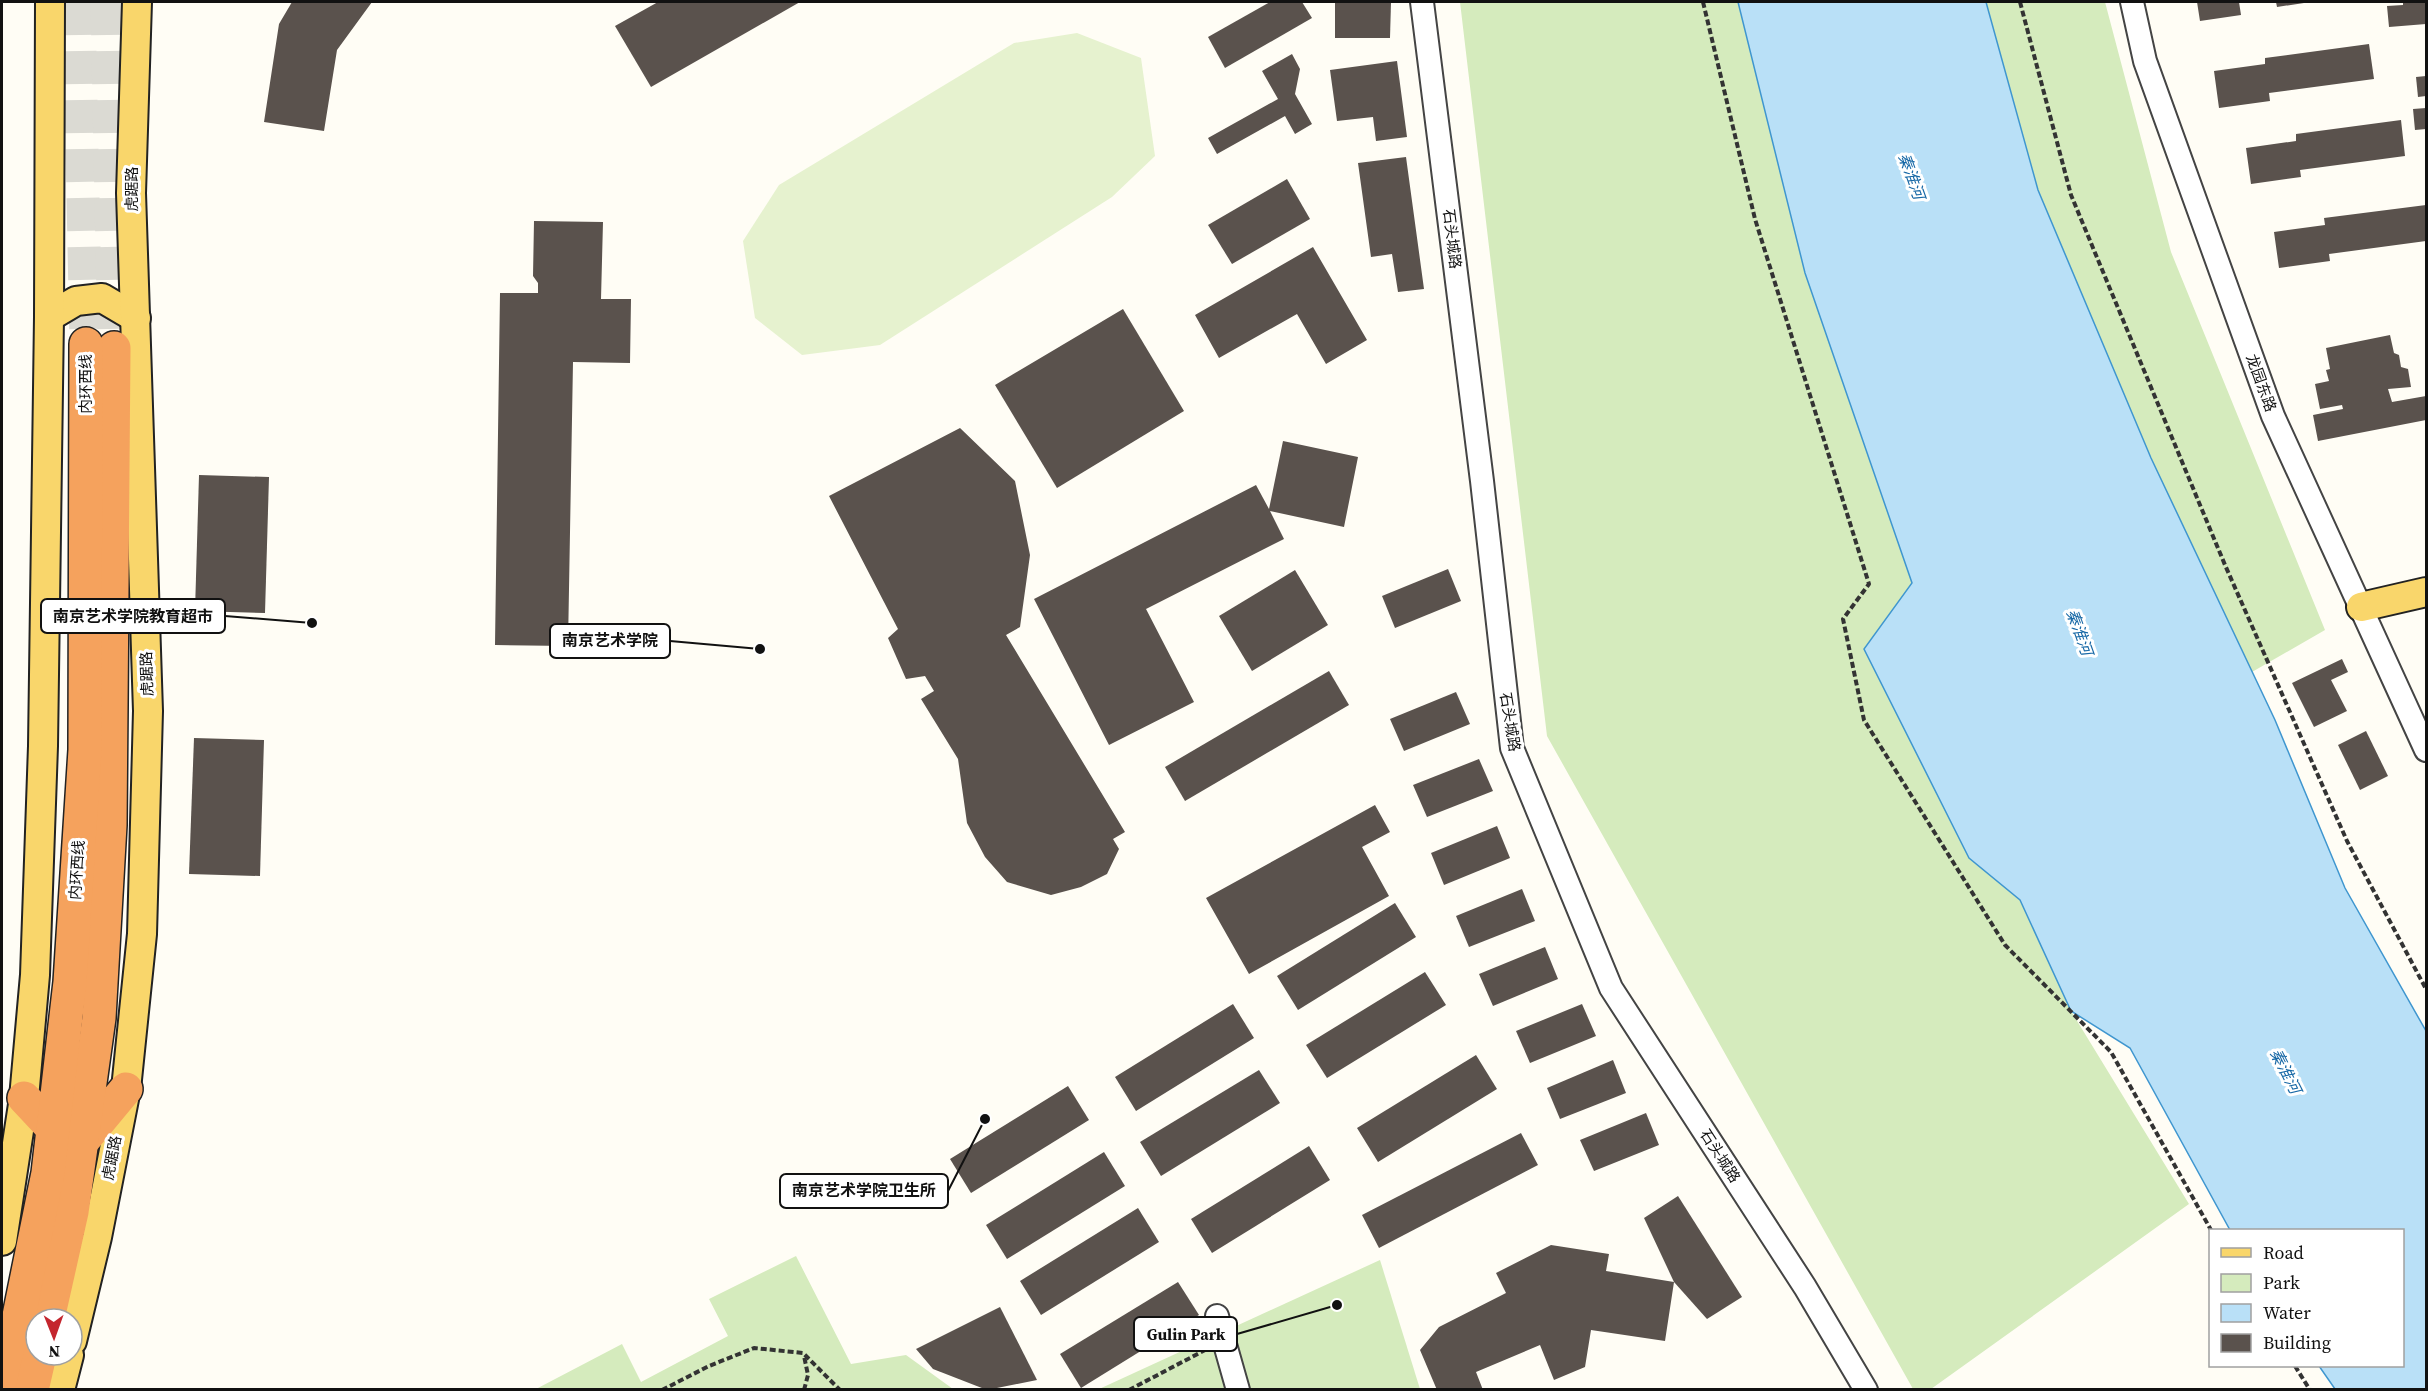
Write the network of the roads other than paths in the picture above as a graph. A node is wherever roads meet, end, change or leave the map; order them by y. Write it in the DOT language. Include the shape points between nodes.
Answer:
graph roads {
  1 [pos="50,2"];
  2 [pos="137,2"];
  3 [pos="1422,2"];
  4 [pos="2132,2"];
  5 [pos="49,317"];
  6 [pos="136,318"];
  7 [pos="2427,592"];
  8 [pos="2361,607"];
  9 [pos="2427,750"];
  10 [pos="126,1089"];
  11 [pos="24,1098"];
  12 [pos="53,1129"];
  13 [pos="82,1142"];
  14 [pos="2,1241"];
  15 [pos="51,1307"];
  16 [pos="80,1307"];
  17 [pos="1217,1316"];
  18 [pos="37,1367"];
  19 [pos="66,1367"];
  20 [pos="4,1389"];
  21 [pos="32,1389"];
  22 [pos="60,1389"];
  23 [pos="1238,1389"];
  24 [pos="1866,1389"];
  1 -- 5 [label="main road"];
  2 -- 6 [label="main road, 虎踞路" via="131,193"];
  3 -- 24 [label="street, 石头城路" via="1512,747 1611,988 1805,1287"];
  4 -- 8 [label="street, 龙园东路" via="2145,61 2273,416"];
  5 -- 6 [label="main road" via="76,301 102,298"];
  5 -- 11 [label="main road" via="42,769 35,975"];
  6 -- 10 [label="main road, 虎踞路" via="148,711 142,934"];
  7 -- 8 [label="main road"];
  8 -- 9 [label="street, 龙园东路"];
  10 -- 13 [label="highway"];
  10 -- 16 [label="main road, 虎踞路"];
  11 -- 12 [label="highway"];
  11 -- 14 [label="main road"];
  12 -- 13 [label="highway, 内环西线" via="70,982 85,750 100,346 110,825 99,1018"];
  12 -- 20 [label="highway, 内环西线" via="48,1173"];
  13 -- 15 [label="highway, 内环西线" via="72,1212"];
  17 -- 23 [label="street"];
  18 -- 21 [label="highway"];
  19 -- 22 [label="main road"];
}
